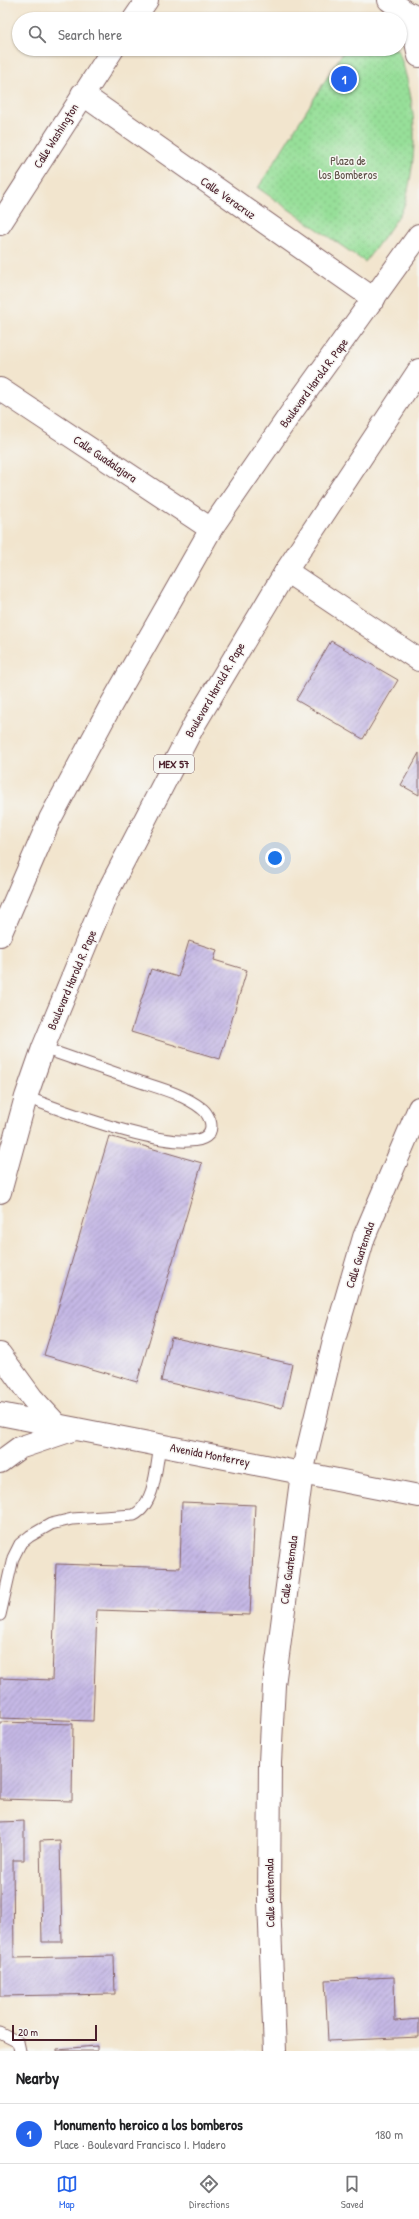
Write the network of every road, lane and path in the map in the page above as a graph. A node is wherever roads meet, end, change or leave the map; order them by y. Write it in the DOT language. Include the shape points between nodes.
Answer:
graph roads {
  1 [pos="147,0"];
  2 [pos="389,0"];
  3 [pos="139,12"];
  4 [pos="406,12"];
  5 [pos="414,18"];
  6 [pos="108,56"];
  7 [pos="419,56"];
  8 [pos="82,94"];
  9 [pos="0,224"];
  10 [pos="419,235"];
  11 [pos="374,299"];
  12 [pos="419,370"];
  13 [pos="0,389"];
  14 [pos="211,529"];
  15 [pos="286,571"];
  16 [pos="419,660"];
  17 [pos="0,935"];
  18 [pos="43,1048"];
  19 [pos="26,1097"];
  20 [pos="419,1108"];
  21 [pos="0,1192"];
  22 [pos="0,1354"];
  23 [pos="0,1414"];
  24 [pos="66,1427"];
  25 [pos="160,1445"];
  26 [pos="0,1462"];
  27 [pos="302,1473"];
  28 [pos="419,1496"];
  29 [pos="0,1615"];
  30 [pos="0,2033"];
  31 [pos="20,2051"];
  32 [pos="276,2051"];
  1 -- 3 [label="main road"];
  2 -- 4 [label="main road"];
  5 -- 7 [label="main road"];
  6 -- 8 [label="main road, Calle Washington"];
  8 -- 9 [label="main road, Calle Washington"];
  8 -- 11 [label="main road, Calle Veracruz"];
  10 -- 11 [label="main road, Boulevard Harold R. Pape"];
  11 -- 14 [label="main road, Boulevard Harold R. Pape"];
  12 -- 15 [label="main road, Boulevard Harold R. Pape / MEX 57"];
  13 -- 14 [label="main road, Calle Guadalajara"];
  14 -- 17 [label="main road, Boulevard Harold R. Pape" via="111,705 50,819"];
  15 -- 16 [label="main road"];
  15 -- 18 [label="main road, Boulevard Harold R. Pape / MEX 57" via="194,725 111,886"];
  18 -- 19 [label="main road, Boulevard Harold R. Pape / MEX 57"];
  18 -- 19 [label="lane" via="180,1096 203,1108 210,1120 211,1128 205,1137 193,1142 134,1134"];
  19 -- 21 [label="main road, Boulevard Harold R. Pape / MEX 57"];
  20 -- 27 [label="main road, Calle Guatemala" via="364,1237 334,1340"];
  22 -- 24 [label="main road" via="32,1398"];
  23 -- 24 [label="main road, Avenida Monterrey"];
  24 -- 25 [label="main road, Avenida Monterrey"];
  24 -- 26 [label="main road" via="19,1448"];
  25 -- 27 [label="main road, Avenida Monterrey"];
  25 -- 29 [label="lane" via="150,1495 142,1511 134,1515 72,1519 51,1524 20,1544"];
  27 -- 28 [label="main road, Avenida Monterrey"];
  27 -- 32 [label="main road, Calle Guatemala" via="274,1685 270,1762 269,1901"];
  30 -- 31 [label="lane" via="18,2042"];
}
